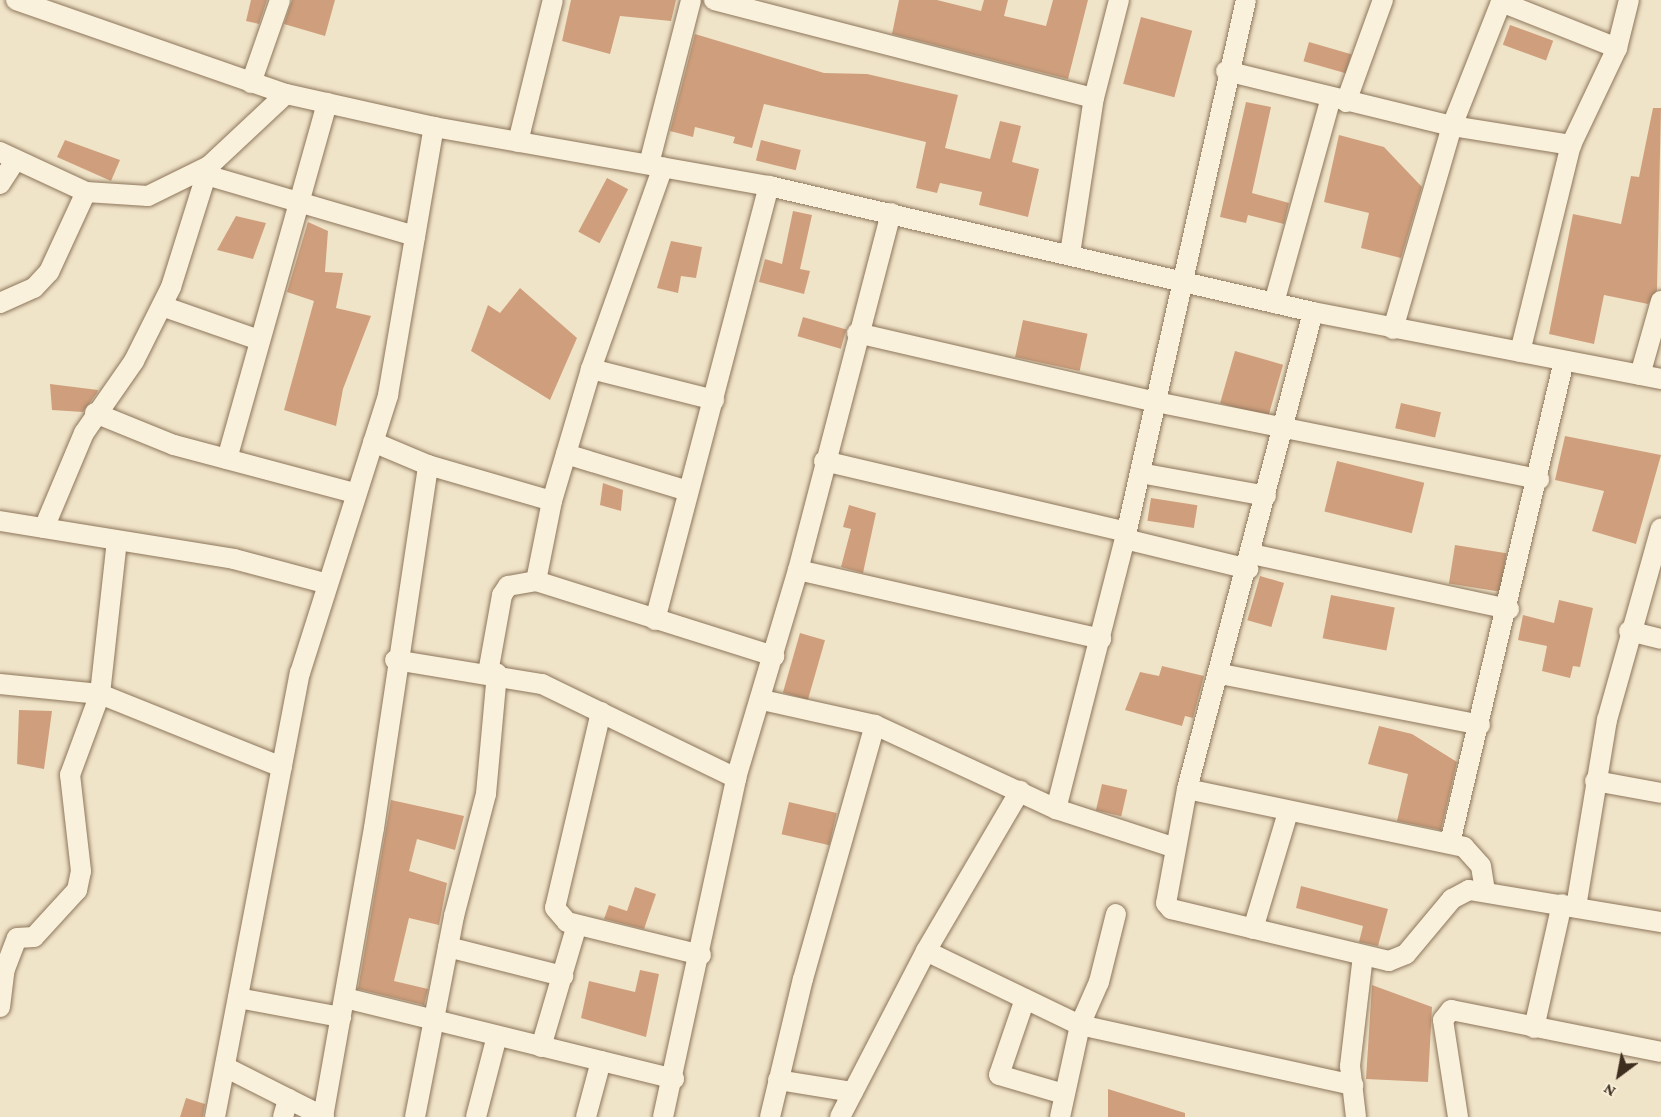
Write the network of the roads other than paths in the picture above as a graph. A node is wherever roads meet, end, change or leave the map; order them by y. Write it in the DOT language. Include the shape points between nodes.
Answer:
graph roads {
  1 [pos="16,0"];
  2 [pos="280,0"];
  3 [pos="553,0"];
  4 [pos="691,0"];
  5 [pos="714,0"];
  6 [pos="1119,0"];
  7 [pos="1246,0"];
  8 [pos="1383,0"];
  9 [pos="1629,0"];
  10 [pos="1502,1"];
  11 [pos="1617,48"];
  12 [pos="1226,71"];
  13 [pos="251,83"];
  14 [pos="286,94"];
  15 [pos="1094,98"];
  16 [pos="1338,100"];
  17 [pos="327,103"];
  18 [pos="1452,126"];
  19 [pos="434,127"];
  20 [pos="518,142"];
  21 [pos="1571,145"];
  22 [pos="7,156"];
  23 [pos="656,165"];
  24 [pos="207,170"];
  25 [pos="0,184"];
  26 [pos="769,186"];
  27 [pos="86,192"];
  28 [pos="300,199"];
  29 [pos="891,213"];
  30 [pos="416,236"];
  31 [pos="1070,254"];
  32 [pos="1182,282"];
  33 [pos="1661,301"];
  34 [pos="0,303"];
  35 [pos="1274,303"];
  36 [pos="162,306"];
  37 [pos="1313,312"];
  38 [pos="1393,329"];
  39 [pos="857,333"];
  40 [pos="259,340"];
  41 [pos="1520,352"];
  42 [pos="1564,362"];
  43 [pos="591,369"];
  44 [pos="1640,375"];
  45 [pos="1661,379"];
  46 [pos="714,400"];
  47 [pos="1156,402"];
  48 [pos="96,413"];
  49 [pos="1283,426"];
  50 [pos="373,442"];
  51 [pos="566,454"];
  52 [pos="227,459"];
  53 [pos="824,461"];
  54 [pos="428,465"];
  55 [pos="1140,473"];
  56 [pos="1539,479"];
  57 [pos="688,491"];
  58 [pos="355,493"];
  59 [pos="1266,496"];
  60 [pos="552,501"];
  61 [pos="0,521"];
  62 [pos="44,528"];
  63 [pos="1661,528"];
  64 [pos="1126,536"];
  65 [pos="117,541"];
  66 [pos="1250,562"];
  67 [pos="798,570"];
  68 [pos="536,581"];
  69 [pos="324,583"];
  70 [pos="1509,609"];
  71 [pos="655,620"];
  72 [pos="1629,631"];
  73 [pos="1101,639"];
  74 [pos="1661,639"];
  75 [pos="774,656"];
  76 [pos="395,660"];
  77 [pos="492,674"];
  78 [pos="1221,674"];
  79 [pos="0,684"];
  80 [pos="100,694"];
  81 [pos="762,700"];
  82 [pos="601,712"];
  83 [pos="874,725"];
  84 [pos="1480,725"];
  85 [pos="282,767"];
  86 [pos="736,778"];
  87 [pos="1595,781"];
  88 [pos="1187,789"];
  89 [pos="1020,791"];
  90 [pos="1661,793"];
  91 [pos="1056,809"];
  92 [pos="1288,812"];
  93 [pos="1450,843"];
  94 [pos="1175,848"];
  95 [pos="1485,890"];
  96 [pos="1569,906"];
  97 [pos="1116,914"];
  98 [pos="1661,922"];
  99 [pos="577,925"];
  100 [pos="1253,929"];
  101 [pos="448,947"];
  102 [pos="926,951"];
  103 [pos="701,955"];
  104 [pos="1363,956"];
  105 [pos="563,976"];
  106 [pos="238,998"];
  107 [pos="1024,999"];
  108 [pos="0,1007"];
  109 [pos="343,1008"];
  110 [pos="434,1021"];
  111 [pos="1080,1025"];
  112 [pos="1534,1028"];
  113 [pos="497,1036"];
  114 [pos="541,1047"];
  115 [pos="1661,1052"];
  116 [pos="601,1061"];
  117 [pos="225,1066"];
  118 [pos="674,1079"];
  119 [pos="778,1080"];
  120 [pos="1353,1085"];
  121 [pos="853,1092"];
  122 [pos="1064,1094"];
  123 [pos="286,1108"];
  124 [pos="215,1117"];
  125 [pos="324,1117"];
  126 [pos="415,1117"];
  127 [pos="476,1117"];
  128 [pos="586,1117"];
  129 [pos="663,1117"];
  130 [pos="770,1117"];
  131 [pos="840,1117"];
  132 [pos="1060,1117"];
  133 [pos="1356,1117"];
  134 [pos="1458,1117"];
  1 -- 13 [label="street"];
  2 -- 13 [label="street"];
  3 -- 20 [label="street"];
  4 -- 23 [label="street"];
  5 -- 15 [label="street"];
  6 -- 15 [label="street"];
  7 -- 12 [label="street"];
  8 -- 16 [label="street"];
  9 -- 11 [label="street"];
  10 -- 11 [label="street"];
  10 -- 18 [label="street"];
  11 -- 21 [label="street"];
  12 -- 16 [label="street"];
  12 -- 32 [label="street"];
  13 -- 14 [label="street"];
  14 -- 17 [label="street"];
  14 -- 24 [label="street"];
  15 -- 31 [label="street"];
  16 -- 18 [label="street"];
  16 -- 35 [label="street"];
  17 -- 19 [label="street"];
  17 -- 28 [label="street"];
  18 -- 21 [label="street"];
  18 -- 38 [label="street"];
  19 -- 20 [label="street"];
  19 -- 30 [label="street"];
  20 -- 23 [label="street"];
  21 -- 41 [label="street"];
  22 -- 25 [label="street"];
  22 -- 27 [label="street"];
  23 -- 26 [label="street"];
  23 -- 43 [label="street"];
  24 -- 27 [label="street" via="148,196"];
  24 -- 28 [label="street"];
  24 -- 36 [label="street"];
  26 -- 29 [label="street"];
  26 -- 46 [label="street"];
  27 -- 34 [label="street" via="49,272 34,288"];
  28 -- 30 [label="street"];
  28 -- 40 [label="street"];
  29 -- 31 [label="street"];
  29 -- 39 [label="street"];
  30 -- 50 [label="street" via="388,395"];
  31 -- 32 [label="street"];
  32 -- 35 [label="street"];
  32 -- 47 [label="street"];
  33 -- 44 [label="street"];
  35 -- 37 [label="street"];
  36 -- 40 [label="street"];
  36 -- 48 [label="street" via="134,361"];
  37 -- 38 [label="street"];
  37 -- 49 [label="street"];
  38 -- 41 [label="street"];
  39 -- 47 [label="street"];
  39 -- 53 [label="street"];
  40 -- 52 [label="street"];
  41 -- 42 [label="street"];
  42 -- 44 [label="street"];
  42 -- 56 [label="street"];
  43 -- 46 [label="street"];
  43 -- 51 [label="street"];
  44 -- 45 [label="street"];
  46 -- 57 [label="street"];
  47 -- 49 [label="street"];
  47 -- 55 [label="street"];
  48 -- 52 [label="street" via="174,445"];
  48 -- 62 [label="street"];
  49 -- 56 [label="street"];
  49 -- 59 [label="street"];
  50 -- 54 [label="street"];
  50 -- 58 [label="street"];
  51 -- 57 [label="street"];
  51 -- 60 [label="street"];
  52 -- 58 [label="street"];
  53 -- 64 [label="street"];
  53 -- 67 [label="street"];
  54 -- 60 [label="street"];
  54 -- 76 [label="street"];
  55 -- 59 [label="street"];
  55 -- 64 [label="street"];
  56 -- 70 [label="street"];
  57 -- 71 [label="street"];
  58 -- 69 [label="street"];
  59 -- 66 [label="street"];
  60 -- 68 [label="street"];
  61 -- 62 [label="street"];
  62 -- 65 [label="street"];
  63 -- 72 [label="street"];
  64 -- 66 [label="street"];
  64 -- 73 [label="street"];
  65 -- 69 [label="street" via="234,559"];
  65 -- 80 [label="street"];
  66 -- 70 [label="street"];
  66 -- 78 [label="street"];
  67 -- 73 [label="street"];
  67 -- 75 [label="street"];
  68 -- 71 [label="street"];
  68 -- 77 [label="street" via="508,586 502,595"];
  69 -- 85 [label="street"];
  70 -- 84 [label="street"];
  71 -- 75 [label="street"];
  72 -- 74 [label="street"];
  72 -- 87 [label="street"];
  73 -- 91 [label="street"];
  75 -- 81 [label="street"];
  76 -- 77 [label="street"];
  76 -- 109 [label="street"];
  77 -- 82 [label="street" via="542,684"];
  77 -- 101 [label="street" via="486,794"];
  78 -- 84 [label="street"];
  78 -- 88 [label="street"];
  79 -- 80 [label="street"];
  80 -- 85 [label="street"];
  80 -- 108 [label="street" via="70,775 81,871 77,890 34,937 17,938 5,969"];
  81 -- 83 [label="street"];
  81 -- 86 [label="street"];
  82 -- 86 [label="street"];
  82 -- 99 [label="street" via="554,900 560,917"];
  83 -- 89 [label="street"];
  83 -- 119 [label="street"];
  84 -- 93 [label="street"];
  85 -- 106 [label="street"];
  86 -- 103 [label="street"];
  87 -- 90 [label="street"];
  87 -- 96 [label="street"];
  88 -- 92 [label="street"];
  88 -- 94 [label="street"];
  89 -- 91 [label="street"];
  89 -- 102 [label="street"];
  91 -- 94 [label="street"];
  92 -- 93 [label="street"];
  92 -- 100 [label="street"];
  93 -- 95 [label="street" via="1473,853"];
  94 -- 100 [label="street" via="1165,892 1172,909"];
  95 -- 96 [label="street"];
  95 -- 104 [label="street" via="1469,890 1452,899 1398,960"];
  96 -- 98 [label="street"];
  96 -- 112 [label="street"];
  97 -- 111 [label="street" via="1099,982"];
  99 -- 103 [label="street"];
  99 -- 105 [label="street"];
  100 -- 104 [label="street"];
  101 -- 105 [label="street"];
  101 -- 110 [label="street"];
  102 -- 107 [label="street"];
  102 -- 121 [label="street"];
  103 -- 118 [label="street"];
  104 -- 120 [label="street" via="1351,1041"];
  105 -- 114 [label="street"];
  106 -- 109 [label="street"];
  106 -- 117 [label="street"];
  107 -- 111 [label="street"];
  107 -- 122 [label="street" via="999,1075"];
  109 -- 110 [label="street"];
  109 -- 125 [label="street"];
  110 -- 113 [label="street"];
  110 -- 126 [label="street"];
  111 -- 120 [label="street"];
  111 -- 122 [label="street"];
  112 -- 115 [label="street"];
  112 -- 134 [label="street" via="1461,1009 1446,1014"];
  113 -- 114 [label="street"];
  113 -- 127 [label="street"];
  114 -- 116 [label="street"];
  116 -- 118 [label="street"];
  116 -- 128 [label="street"];
  117 -- 123 [label="street"];
  117 -- 124 [label="street"];
  118 -- 129 [label="street"];
  119 -- 121 [label="street"];
  119 -- 130 [label="street"];
  120 -- 133 [label="street"];
  121 -- 131 [label="street"];
  122 -- 132 [label="street"];
  123 -- 125 [label="street"];
}
